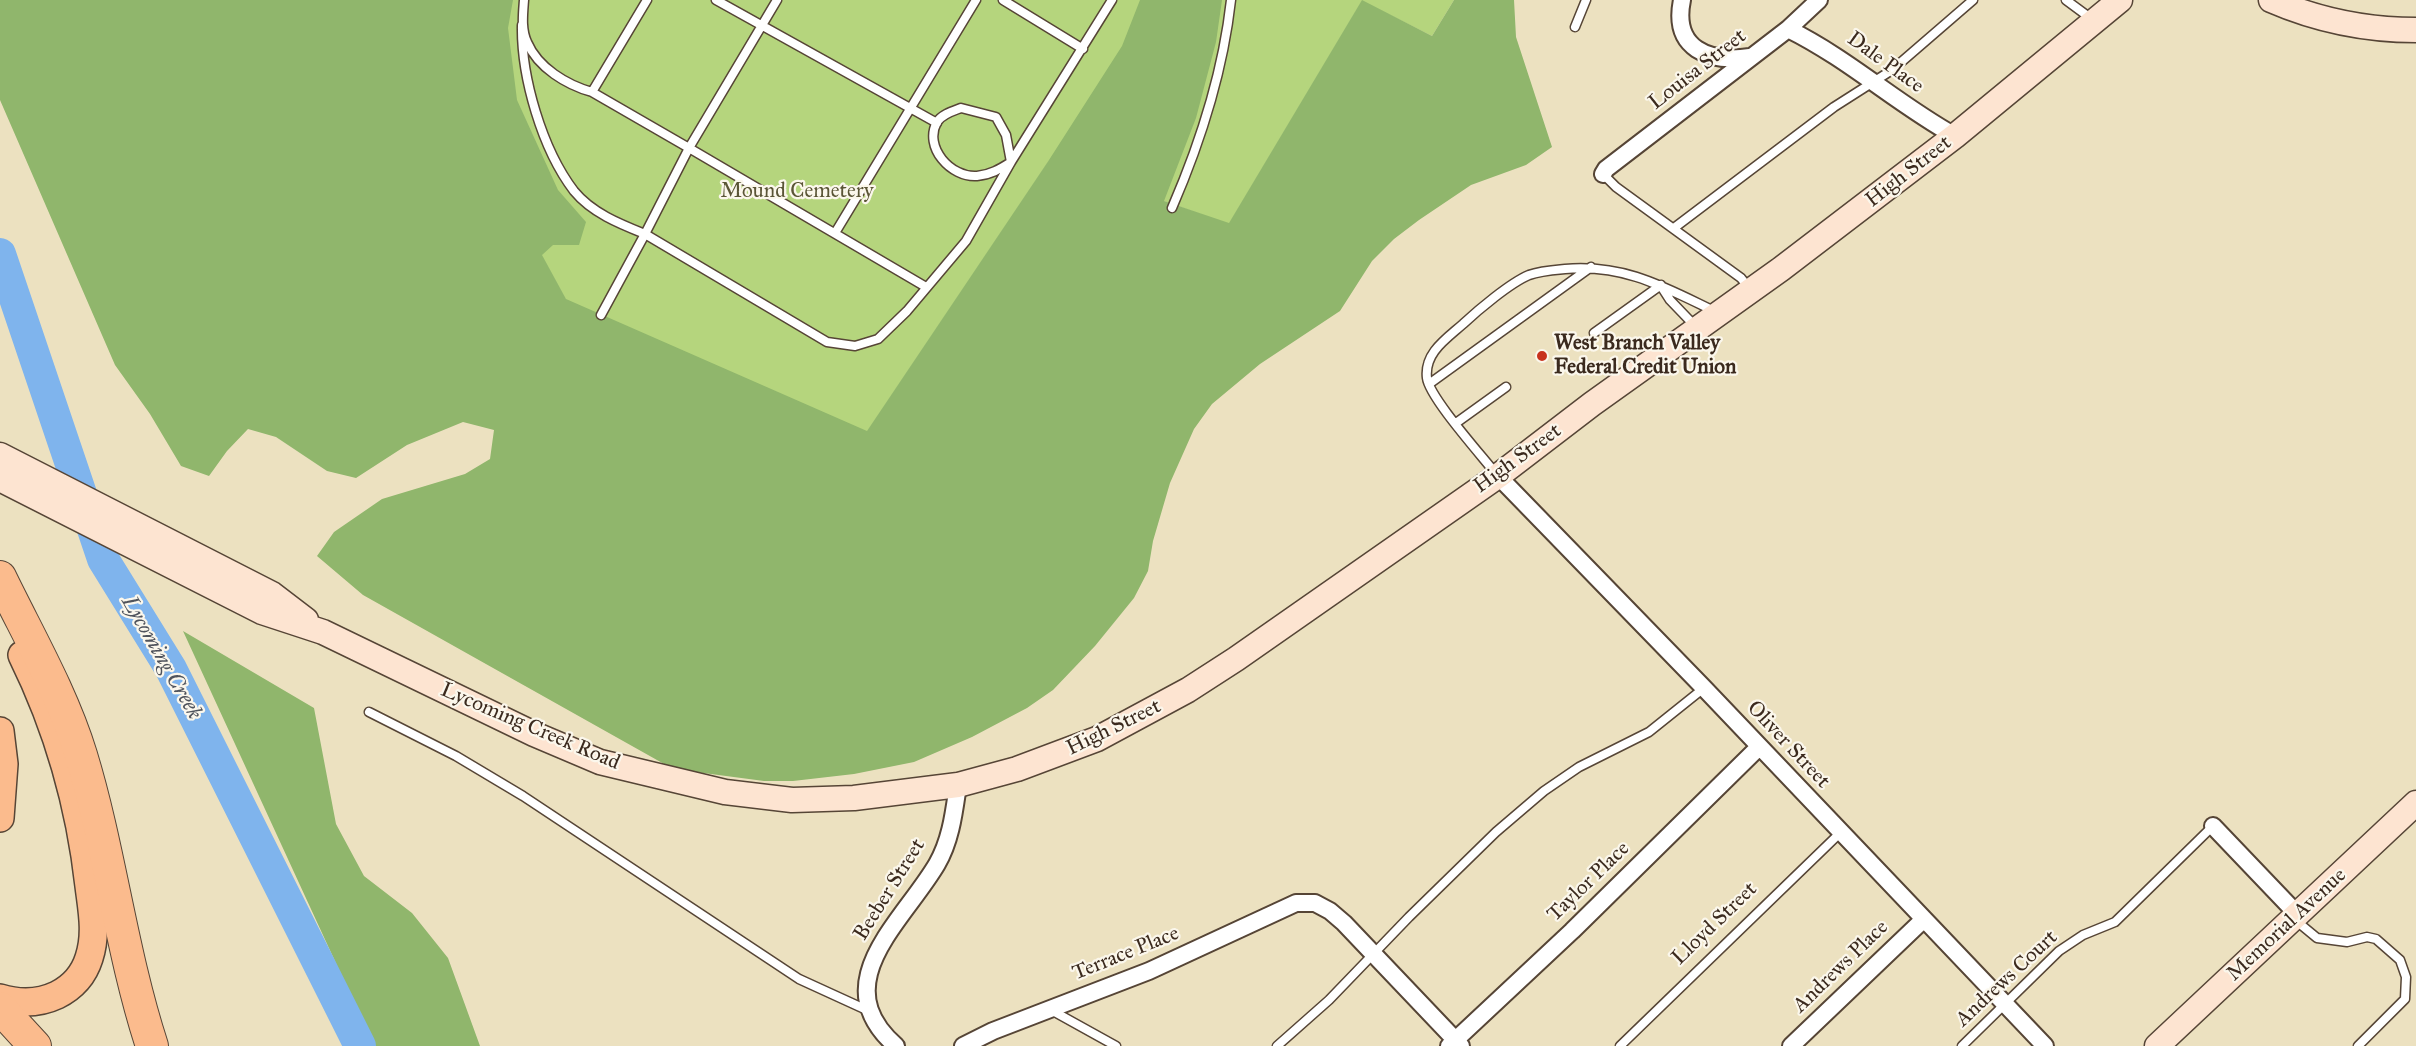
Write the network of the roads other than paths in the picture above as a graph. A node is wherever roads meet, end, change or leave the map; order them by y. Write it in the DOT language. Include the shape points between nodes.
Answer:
graph roads {
  1 [pos="524,0"];
  2 [pos="647,0"];
  3 [pos="716,0"];
  4 [pos="777,0"];
  5 [pos="976,0"];
  6 [pos="1003,0"];
  7 [pos="1112,0"];
  8 [pos="1231,0"];
  9 [pos="1586,0"];
  10 [pos="1682,0"];
  11 [pos="1819,0"];
  12 [pos="1973,0"];
  13 [pos="2066,0"];
  14 [pos="2120,0"];
  15 [pos="2271,0"];
  16 [pos="2095,22"];
  17 [pos="522,25"];
  18 [pos="763,26"];
  19 [pos="1575,27"];
  20 [pos="1788,29"];
  21 [pos="2416,30"];
  22 [pos="1083,48"];
  23 [pos="1750,57"];
  24 [pos="1875,81"];
  25 [pos="592,92"];
  26 [pos="911,109"];
  27 [pos="936,123"];
  28 [pos="1954,136"];
  29 [pos="689,148"];
  30 [pos="1011,162"];
  31 [pos="1603,174"];
  32 [pos="1172,208"];
  33 [pos="1674,228"];
  34 [pos="835,233"];
  35 [pos="645,234"];
  36 [pos="1591,267"];
  37 [pos="1661,285"];
  38 [pos="926,287"];
  39 [pos="1751,291"];
  40 [pos="1720,313"];
  41 [pos="601,315"];
  42 [pos="1698,329"];
  43 [pos="1594,333"];
  44 [pos="1429,384"];
  45 [pos="1506,387"];
  46 [pos="1456,423"];
  47 [pos="0,455"];
  48 [pos="1498,476"];
  49 [pos="0,479"];
  50 [pos="0,577"];
  51 [pos="0,611"];
  52 [pos="323,632"];
  53 [pos="1704,688"];
  54 [pos="369,712"];
  55 [pos="0,731"];
  56 [pos="1759,747"];
  57 [pos="958,785"];
  58 [pos="854,798"];
  59 [pos="2416,803"];
  60 [pos="0,818"];
  61 [pos="2213,826"];
  62 [pos="1840,833"];
  63 [pos="2296,917"];
  64 [pos="1923,920"];
  65 [pos="1374,953"];
  66 [pos="0,998"];
  67 [pos="2005,1005"];
  68 [pos="0,1008"];
  69 [pos="1049,1009"];
  70 [pos="869,1011"];
  71 [pos="1455,1044"];
  72 [pos="35,1046"];
  73 [pos="152,1046"];
  74 [pos="896,1046"];
  75 [pos="963,1046"];
  76 [pos="1116,1046"];
  77 [pos="1278,1046"];
  78 [pos="1620,1046"];
  79 [pos="1791,1046"];
  80 [pos="1962,1046"];
  81 [pos="2045,1046"];
  82 [pos="2157,1046"];
  83 [pos="2358,1046"];
  1 -- 17 [label="lane"];
  2 -- 25 [label="lane"];
  3 -- 18 [label="lane"];
  4 -- 18 [label="lane"];
  5 -- 26 [label="lane"];
  6 -- 22 [label="lane"];
  7 -- 22 [label="lane"];
  8 -- 32 [label="lane" via="1208,112"];
  9 -- 19 [label="lane"];
  10 -- 23 [label="street" via="1680,22 1699,52 1729,60"];
  11 -- 20 [label="street, Louisa Street"];
  12 -- 24 [label="lane"];
  13 -- 16 [label="lane"];
  14 -- 16 [label="main road, High Street"];
  15 -- 21 [label="main road" via="2352,25"];
  16 -- 28 [label="main road, High Street"];
  17 -- 25 [label="lane" via="538,58 561,80"];
  17 -- 35 [label="lane" via="522,51 533,102 554,157 575,192 594,209"];
  18 -- 26 [label="lane"];
  18 -- 29 [label="lane"];
  20 -- 23 [label="street, Louisa Street"];
  20 -- 24 [label="street, Dale Place" via="1824,46"];
  22 -- 30 [label="lane"];
  23 -- 31 [label="street, Louisa Street"];
  24 -- 28 [label="street, Dale Place" via="1925,120"];
  24 -- 33 [label="lane" via="1834,107"];
  25 -- 29 [label="lane"];
  26 -- 27 [label="lane"];
  26 -- 34 [label="lane"];
  27 -- 30 [label="lane" via="945,114 961,108 996,117"];
  27 -- 30 [label="lane" via="934,144 942,160 959,174 994,172"];
  28 -- 39 [label="main road, High Street"];
  29 -- 34 [label="lane"];
  29 -- 35 [label="lane"];
  30 -- 38 [label="lane" via="966,241"];
  31 -- 33 [label="lane"];
  33 -- 39 [label="lane" via="1740,278"];
  34 -- 38 [label="lane"];
  35 -- 38 [label="lane" via="827,342 855,346 878,339"];
  35 -- 41 [label="lane"];
  36 -- 37 [label="lane" via="1607,268"];
  36 -- 44 [label="lane"];
  36 -- 44 [label="lane" via="1529,275 1477,311 1438,345 1427,361"];
  37 -- 40 [label="lane"];
  37 -- 42 [label="lane"];
  37 -- 43 [label="lane"];
  39 -- 40 [label="main road, High Street"];
  40 -- 42 [label="main road, High Street"];
  42 -- 48 [label="main road, High Street"];
  44 -- 46 [label="lane"];
  45 -- 46 [label="lane"];
  46 -- 48 [label="lane"];
  47 -- 52 [label="main road, Lycoming Creek Road" via="272,594"];
  48 -- 53 [label="street, Oliver Street"];
  48 -- 57 [label="main road, High Street" via="1188,690 1131,722 1060,754"];
  49 -- 52 [label="main road, Lycoming Creek Road" via="262,612"];
  50 -- 73 [label="highway" via="80,752"];
  51 -- 66 [label="main road" via="44,703 63,757 78,814 93,917 89,959 72,985 33,1003"];
  52 -- 58 [label="main road, Lycoming Creek Road" via="600,762 725,792 792,800"];
  53 -- 56 [label="street, Oliver Street"];
  53 -- 65 [label="lane" via="1649,732 1579,767 1544,791 1496,832"];
  54 -- 70 [label="lane" via="456,756 523,796 799,979"];
  55 -- 60 [label="main road" via="4,765"];
  56 -- 62 [label="street, Oliver Street"];
  56 -- 71 [label="street, Taylor Place"];
  57 -- 58 [label="main road, High Street"];
  57 -- 70 [label="street, Beeber Street" via="945,849 873,960 865,997"];
  59 -- 63 [label="main road, Memorial Avenue"];
  61 -- 63 [label="street"];
  61 -- 67 [label="lane, Andrews Court" via="2115,922 2083,935 2059,951"];
  62 -- 64 [label="street, Oliver Street"];
  62 -- 78 [label="lane, Lloyd Street"];
  63 -- 82 [label="main road, Memorial Avenue"];
  63 -- 83 [label="lane" via="2317,938 2347,942 2376,939 2400,960 2406,977 2405,999"];
  64 -- 67 [label="street, Oliver Street"];
  64 -- 79 [label="street, Andrews Place"];
  65 -- 69 [label="street, Terrace Place" via="1330,910 1305,902 1289,905 1209,945"];
  65 -- 71 [label="street"];
  65 -- 77 [label="lane"];
  67 -- 80 [label="lane, Andrews Court"];
  67 -- 81 [label="street, Oliver Street"];
  68 -- 72 [label="highway"];
  69 -- 75 [label="street, Terrace Place"];
  69 -- 76 [label="lane"];
  70 -- 74 [label="street"];
}
